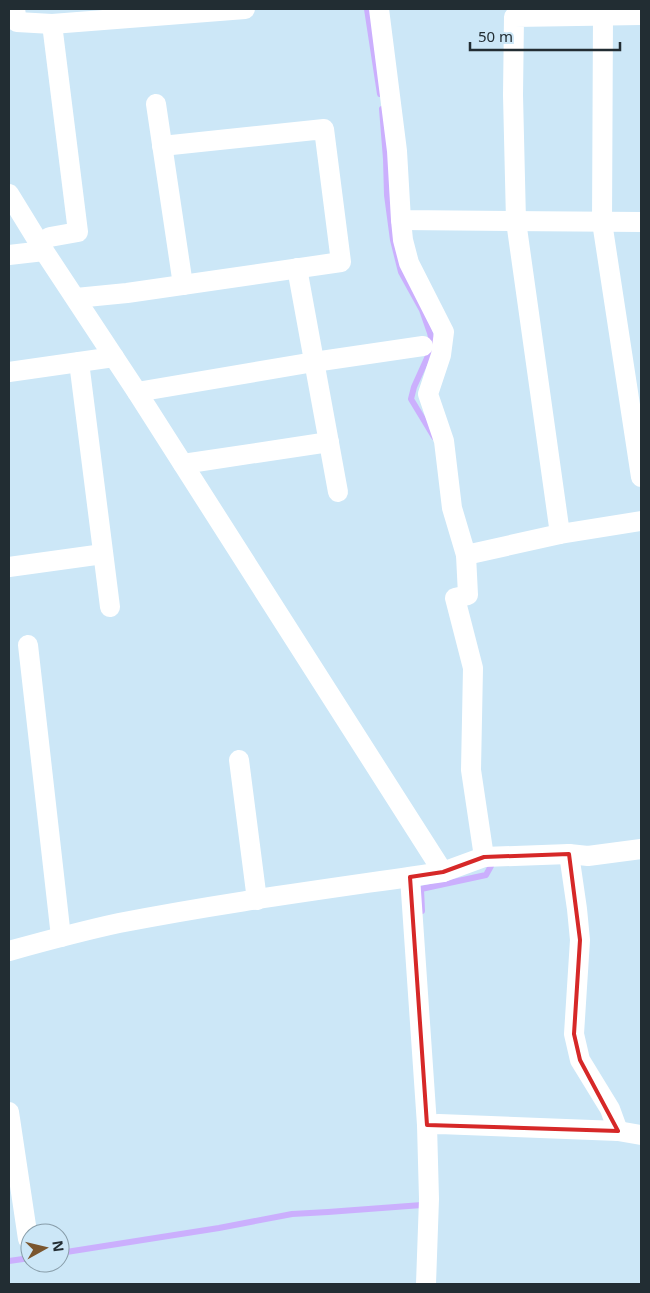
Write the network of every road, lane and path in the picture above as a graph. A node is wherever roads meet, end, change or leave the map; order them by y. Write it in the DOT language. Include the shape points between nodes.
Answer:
graph roads {
  1 [pos="15,9"];
  2 [pos="245,9"];
  3 [pos="378,9"];
  4 [pos="514,13"];
  5 [pos="603,15"];
  6 [pos="641,15"];
  7 [pos="52,24"];
  8 [pos="156,104"];
  9 [pos="162,146"];
  10 [pos="9,194"];
  11 [pos="401,220"];
  12 [pos="516,221"];
  13 [pos="602,222"];
  14 [pos="641,222"];
  15 [pos="42,247"];
  16 [pos="9,254"];
  17 [pos="297,268"];
  18 [pos="182,285"];
  19 [pos="76,298"];
  20 [pos="423,346"];
  21 [pos="114,357"];
  22 [pos="79,362"];
  23 [pos="314,362"];
  24 [pos="9,372"];
  25 [pos="137,392"];
  26 [pos="328,442"];
  27 [pos="184,464"];
  28 [pos="641,477"];
  29 [pos="338,492"];
  30 [pos="641,521"];
  31 [pos="560,534"];
  32 [pos="103,554"];
  33 [pos="466,561"];
  34 [pos="9,567"];
  35 [pos="110,606"];
  36 [pos="28,645"];
  37 [pos="239,760"];
  38 [pos="641,849"];
  39 [pos="569,854"];
  40 [pos="489,857"];
  41 [pos="443,872"];
  42 [pos="410,876"];
  43 [pos="257,900"];
  44 [pos="61,937"];
  45 [pos="9,951"];
  46 [pos="9,1112"];
  47 [pos="432,1124"];
  48 [pos="618,1131"];
  49 [pos="641,1135"];
  50 [pos="26,1223"];
  51 [pos="426,1284"];
  1 -- 7 [label="street" via="17,22"];
  2 -- 7 [label="street"];
  3 -- 11 [label="street" via="397,151"];
  4 -- 5 [label="street"];
  4 -- 12 [label="street"];
  5 -- 6 [label="street"];
  5 -- 13 [label="street"];
  7 -- 15 [label="street" via="78,232 50,237"];
  8 -- 9 [label="street"];
  9 -- 17 [label="street" via="324,129 342,262"];
  9 -- 18 [label="street"];
  10 -- 15 [label="street"];
  11 -- 12 [label="street"];
  11 -- 33 [label="street" via="409,263 444,332 441,355 428,394 444,441 452,508"];
  12 -- 13 [label="street"];
  12 -- 31 [label="street"];
  13 -- 14 [label="street"];
  13 -- 28 [label="street"];
  15 -- 16 [label="street"];
  15 -- 19 [label="street"];
  17 -- 18 [label="street"];
  17 -- 23 [label="street"];
  18 -- 19 [label="street"];
  19 -- 21 [label="street"];
  20 -- 23 [label="street"];
  21 -- 22 [label="street"];
  21 -- 25 [label="street"];
  22 -- 24 [label="street"];
  22 -- 32 [label="street"];
  23 -- 25 [label="street"];
  23 -- 26 [label="street"];
  25 -- 27 [label="street"];
  26 -- 27 [label="street"];
  26 -- 29 [label="street"];
  27 -- 41 [label="street"];
  30 -- 31 [label="street"];
  31 -- 33 [label="street"];
  32 -- 34 [label="street"];
  32 -- 35 [label="street"];
  33 -- 40 [label="street" via="468,595 454,598 473,668 471,770"];
  36 -- 44 [label="street"];
  37 -- 43 [label="street"];
  38 -- 39 [label="street" via="588,856"];
  39 -- 40 [label="street"];
  39 -- 48 [label="street" via="580,940 574,1034 580,1060 610,1109"];
  40 -- 41 [label="street"];
  41 -- 42 [label="street"];
  42 -- 43 [label="street"];
  42 -- 47 [label="street"];
  43 -- 44 [label="street" via="135,920"];
  44 -- 45 [label="street"];
  46 -- 50 [label="street"];
  47 -- 48 [label="street"];
  47 -- 51 [label="street"];
  48 -- 49 [label="street"];
}
